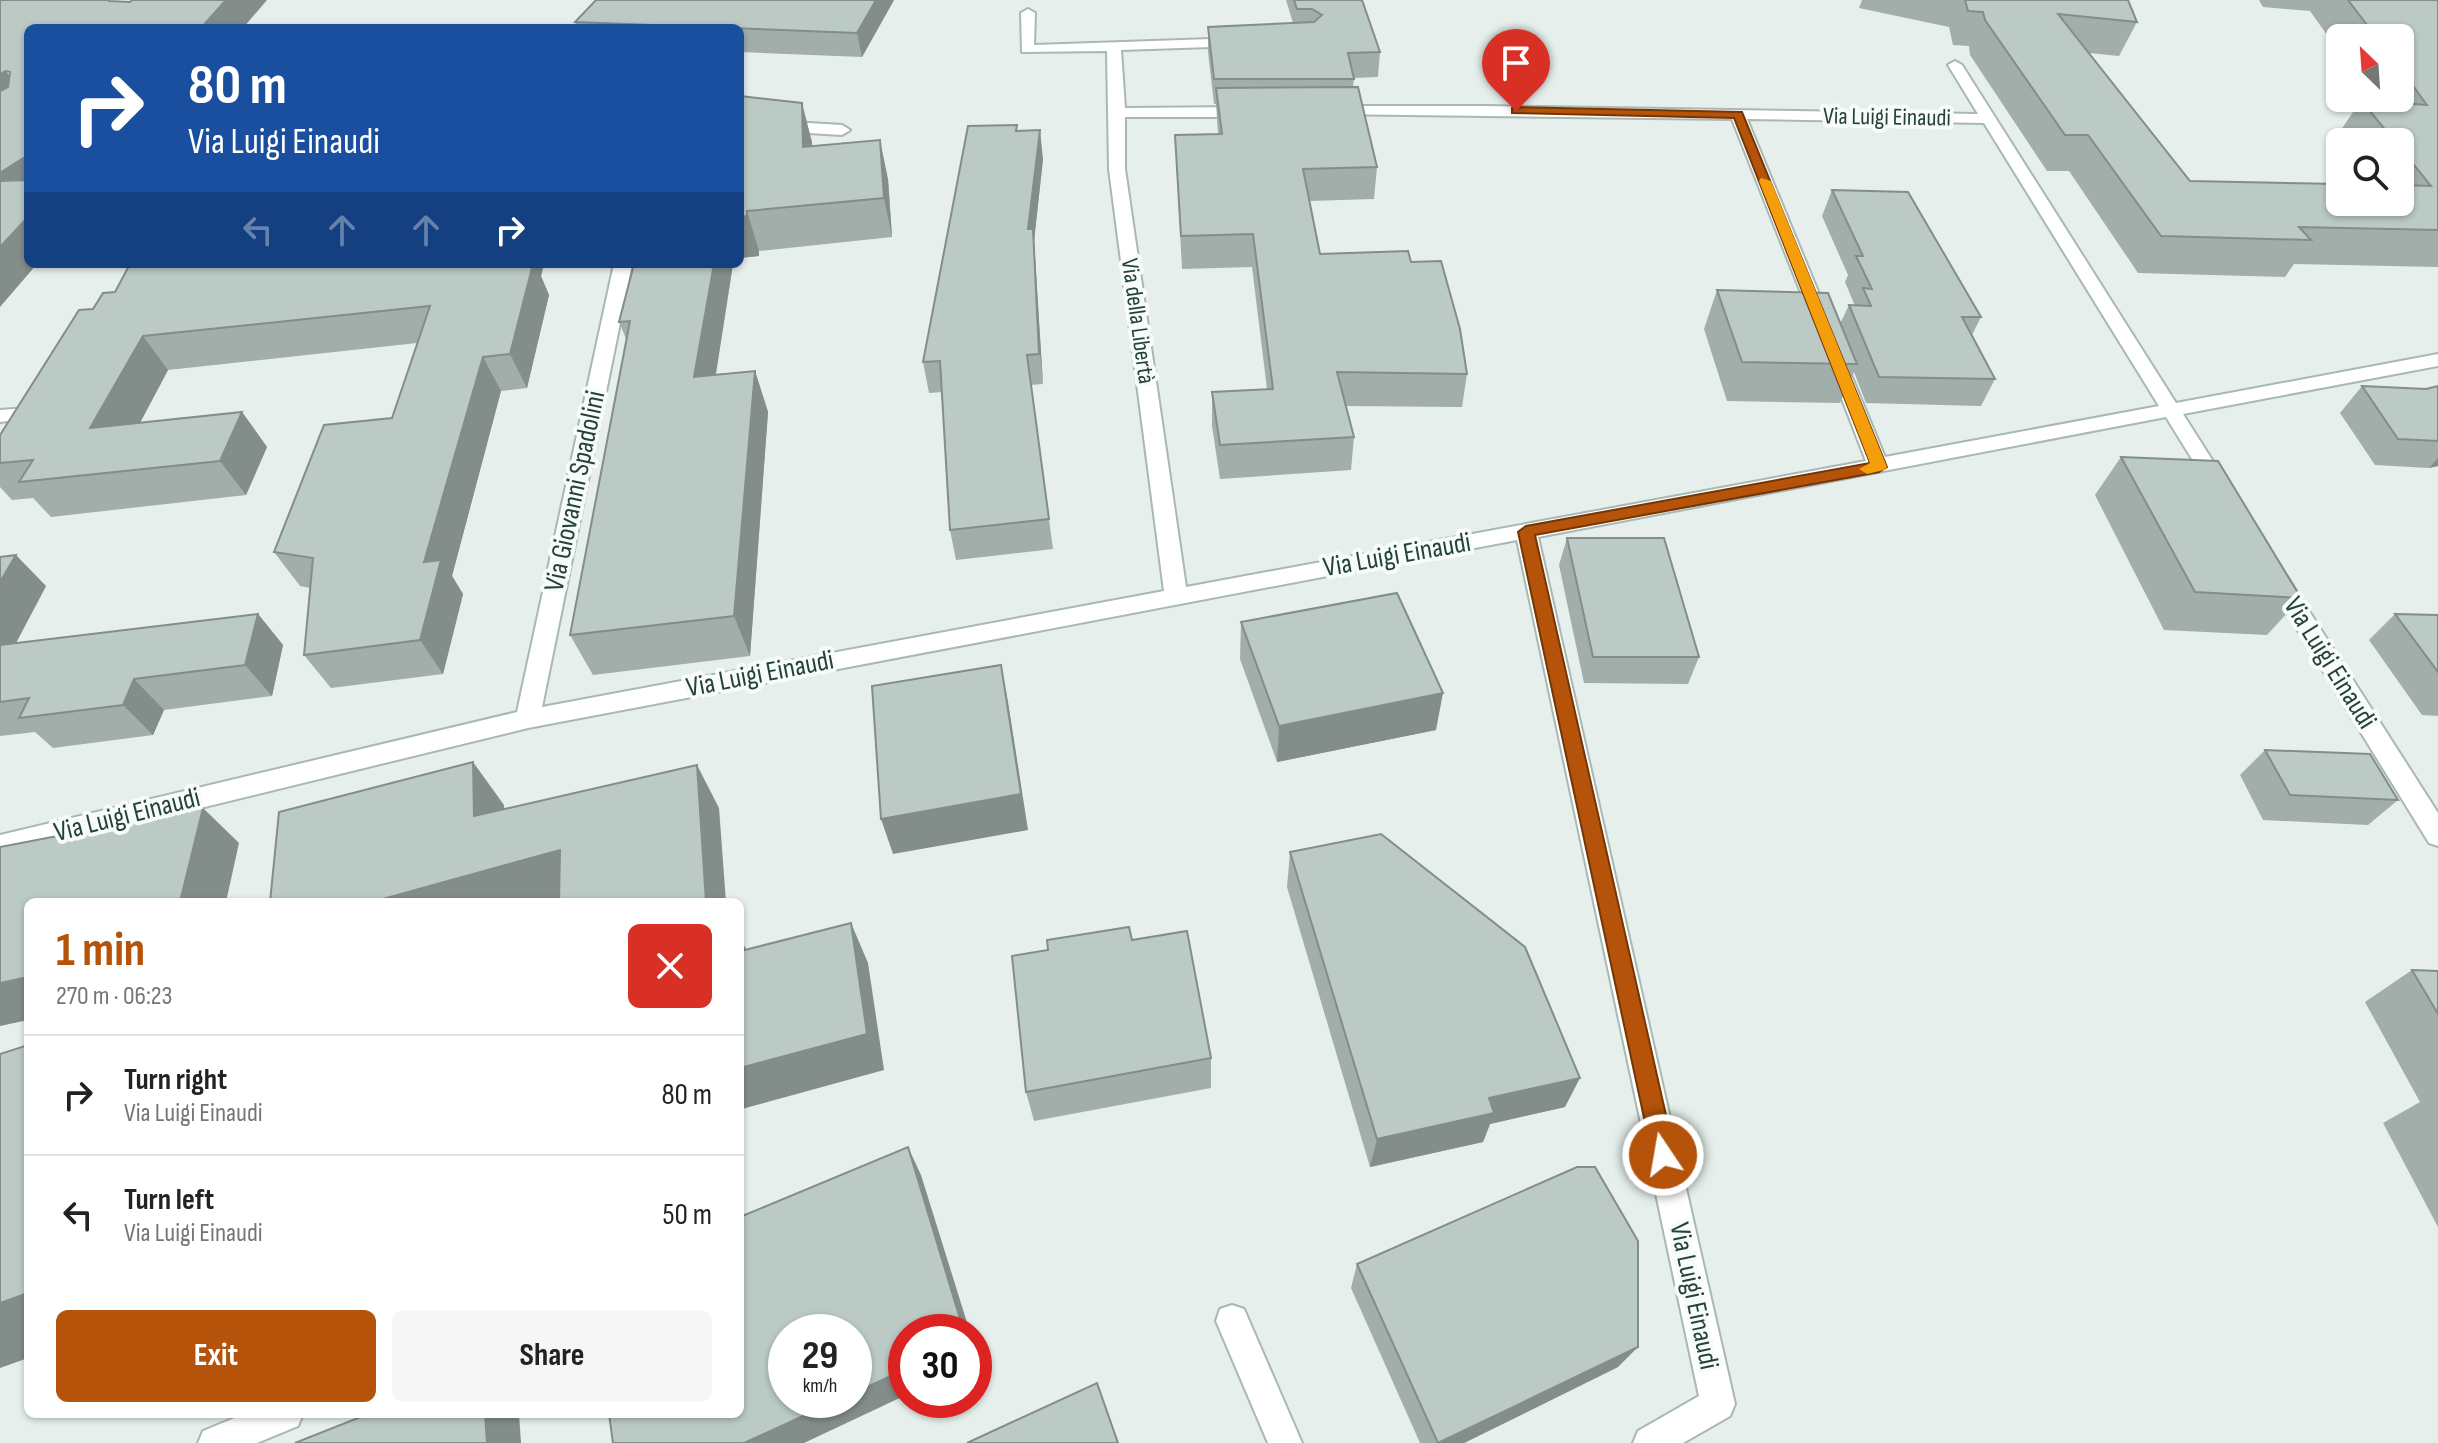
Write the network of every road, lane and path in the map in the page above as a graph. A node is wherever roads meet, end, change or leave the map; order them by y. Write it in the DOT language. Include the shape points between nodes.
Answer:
graph roads {
  1 [pos="1028,13"];
  2 [pos="1250,42"];
  3 [pos="1114,46"];
  4 [pos="1955,65"];
  5 [pos="1309,111"];
  6 [pos="1261,112"];
  7 [pos="1118,113"];
  8 [pos="1738,115"];
  9 [pos="1988,119"];
  10 [pos="744,124"];
  11 [pos="842,130"];
  12 [pos="622,268"];
  13 [pos="2438,360"];
  14 [pos="2171,408"];
  15 [pos="0,416"];
  16 [pos="9,435"];
  17 [pos="1879,467"];
  18 [pos="2234,509"];
  19 [pos="1526,532"];
  20 [pos="2265,560"];
  21 [pos="1176,595"];
  22 [pos="528,719"];
  23 [pos="2438,835"];
  24 [pos="0,846"];
  25 [pos="1232,1321"];
  26 [pos="276,1418"];
  27 [pos="215,1443"];
  28 [pos="1285,1443"];
  29 [pos="1650,1443"];
  1 -- 3 [label="street" via="1027,49"];
  2 -- 3 [label="street"];
  3 -- 7 [label="street, Via della Libertà"];
  4 -- 9 [label="street, Via Luigi Einaudi"];
  5 -- 8 [label="street, Via Luigi Einaudi"];
  6 -- 7 [label="street"];
  7 -- 21 [label="street, Via della Libertà" via="1117,169"];
  8 -- 9 [label="street, Via Luigi Einaudi"];
  8 -- 17 [label="street"];
  9 -- 14 [label="street, Via Luigi Einaudi"];
  10 -- 11 [label="street"];
  12 -- 22 [label="street, Via Giovanni Spadolini"];
  13 -- 14 [label="street, Via Luigi Einaudi"];
  14 -- 17 [label="street, Via Luigi Einaudi"];
  14 -- 18 [label="street, Via Luigi Einaudi"];
  15 -- 16 [label="street" via="32,408"];
  17 -- 19 [label="street, Via Luigi Einaudi"];
  19 -- 21 [label="street, Via Luigi Einaudi"];
  19 -- 29 [label="street, Via Luigi Einaudi" via="1718,1404"];
  20 -- 23 [label="street, Via Luigi Einaudi"];
  21 -- 22 [label="street, Via Luigi Einaudi"];
  22 -- 24 [label="street, Via Luigi Einaudi"];
  25 -- 28 [label="street"];
  26 -- 27 [label="street"];
}
